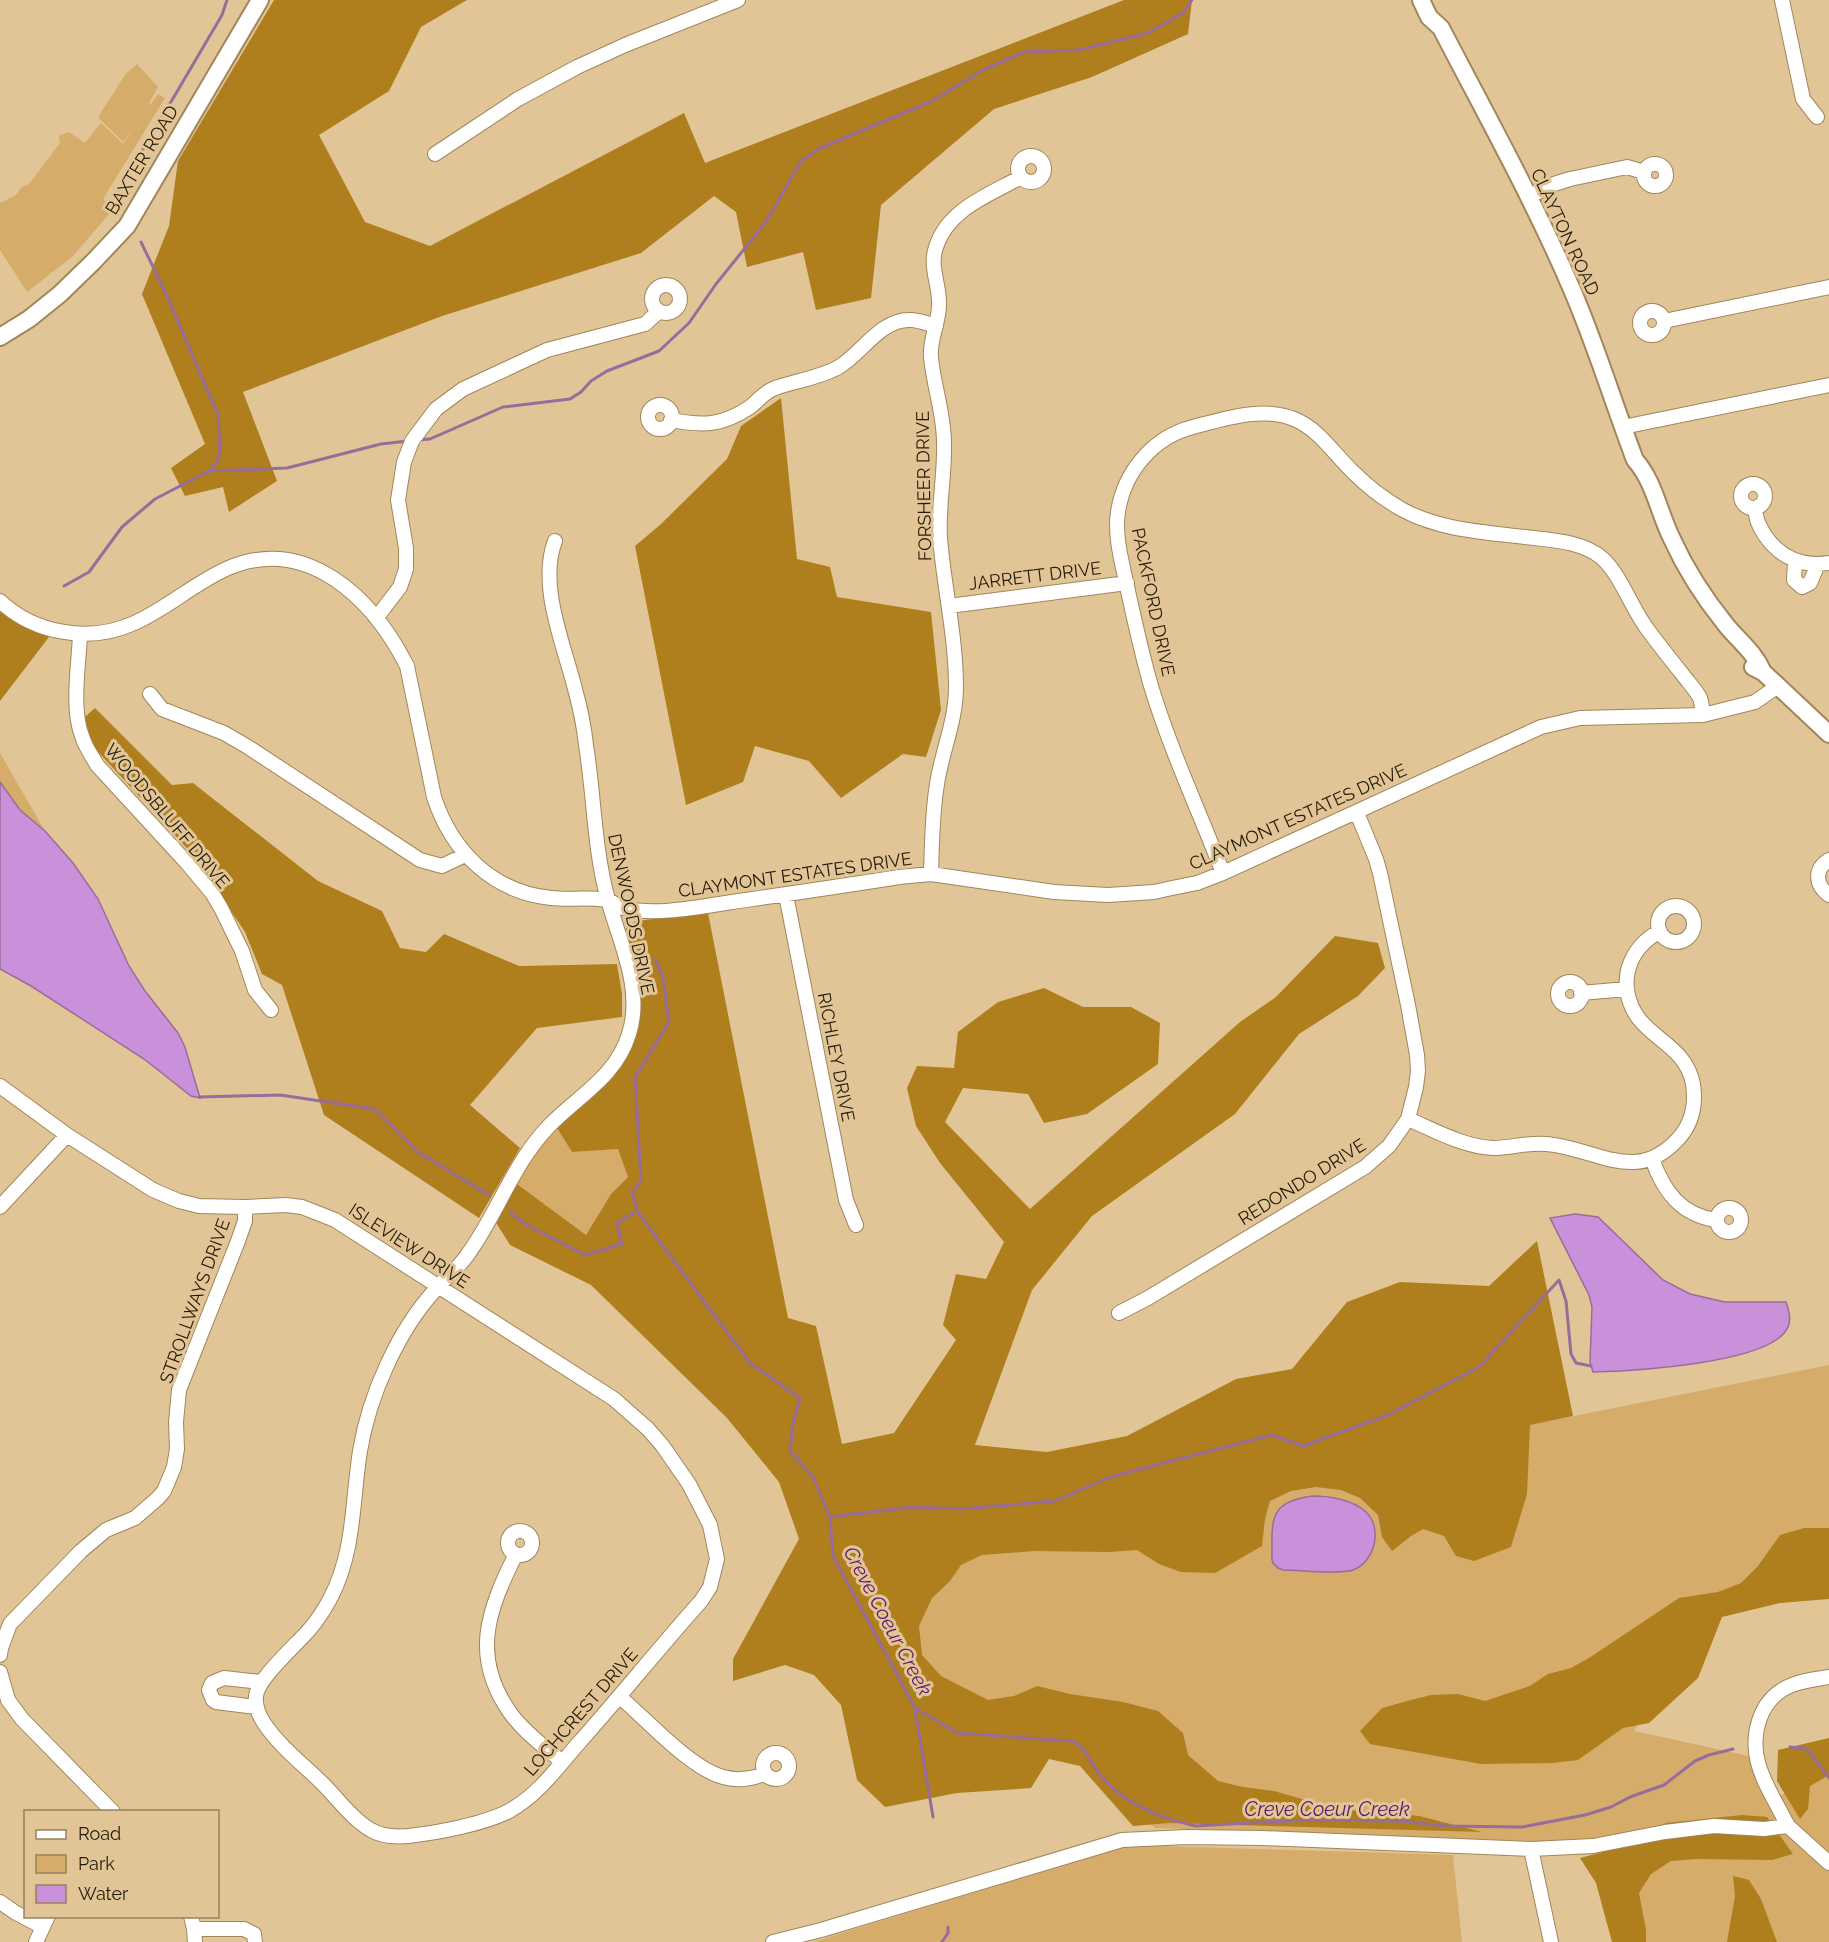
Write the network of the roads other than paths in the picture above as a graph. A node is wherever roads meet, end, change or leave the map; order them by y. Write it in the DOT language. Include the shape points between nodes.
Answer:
graph roads {
  1 [pos="260,0"];
  2 [pos="738,0"];
  3 [pos="1421,0"];
  4 [pos="1432,0"];
  5 [pos="1782,0"];
  6 [pos="1441,28"];
  7 [pos="1817,117"];
  8 [pos="435,154"];
  9 [pos="1644,172"];
  10 [pos="1021,177"];
  11 [pos="1528,197"];
  12 [pos="1829,287"];
  13 [pos="659,311"];
  14 [pos="1664,321"];
  15 [pos="936,326"];
  16 [pos="0,337"];
  17 [pos="1829,385"];
  18 [pos="671,420"];
  19 [pos="1623,427"];
  20 [pos="1756,508"];
  21 [pos="555,541"];
  22 [pos="1795,561"];
  23 [pos="1823,564"];
  24 [pos="1126,583"];
  25 [pos="0,601"];
  26 [pos="949,606"];
  27 [pos="377,617"];
  28 [pos="80,634"];
  29 [pos="1778,686"];
  30 [pos="150,694"];
  31 [pos="1703,715"];
  32 [pos="1829,734"];
  33 [pos="1357,813"];
  34 [pos="465,855"];
  35 [pos="1829,860"];
  36 [pos="1223,873"];
  37 [pos="931,874"];
  38 [pos="786,895"];
  39 [pos="1829,895"];
  40 [pos="608,900"];
  41 [pos="1660,931"];
  42 [pos="1627,988"];
  43 [pos="1581,993"];
  44 [pos="271,1010"];
  45 [pos="0,1086"];
  46 [pos="1408,1119"];
  47 [pos="67,1135"];
  48 [pos="1652,1160"];
  49 [pos="0,1207"];
  50 [pos="246,1207"];
  51 [pos="1716,1220"];
  52 [pos="856,1225"];
  53 [pos="438,1286"];
  54 [pos="1119,1313"];
  55 [pos="516,1554"];
  56 [pos="717,1558"];
  57 [pos="0,1648"];
  58 [pos="0,1655"];
  59 [pos="0,1671"];
  60 [pos="1829,1677"];
  61 [pos="260,1682"];
  62 [pos="620,1697"];
  63 [pos="256,1707"];
  64 [pos="562,1762"];
  65 [pos="764,1774"];
  66 [pos="111,1810"];
  67 [pos="1788,1826"];
  68 [pos="1531,1849"];
  69 [pos="1829,1863"];
  70 [pos="0,1902"];
  71 [pos="24,1915"];
  72 [pos="45,1922"];
  73 [pos="193,1929"];
  74 [pos="36,1942"];
  75 [pos="255,1942"];
  76 [pos="773,1942"];
  77 [pos="1551,1942"];
  1 -- 16 [label="main road, BAXTER ROAD" via="127,226 60,294"];
  2 -- 8 [label="street" via="577,67 518,99"];
  3 -- 6 [label="main road, CLAYTON ROAD" via="1429,17"];
  4 -- 6 [label="main road, CLAYTON ROAD" via="1440,14"];
  5 -- 7 [label="street" via="1803,99"];
  6 -- 11 [label="main road, CLAYTON ROAD"];
  9 -- 11 [label="street" via="1627,167 1570,179"];
  10 -- 15 [label="street, FORSHEER DRIVE" via="962,210 945,225 935,248 940,304"];
  11 -- 19 [label="main road, CLAYTON ROAD" via="1571,287"];
  12 -- 14 [label="street"];
  13 -- 27 [label="street" via="645,324 547,350 477,381 436,409 412,441 404,462 398,500 406,569 400,587"];
  15 -- 18 [label="street" via="908,319 888,326 838,368 773,388 721,423"];
  15 -- 26 [label="street, FORSHEER DRIVE" via="931,357 944,438 940,536"];
  17 -- 19 [label="street"];
  19 -- 29 [label="main road, CLAYTON ROAD" via="1671,539 1698,585 1727,627"];
  20 -- 22 [label="street" via="1755,516 1767,538"];
  21 -- 40 [label="street, DENWOODS DRIVE" via="549,570 552,599 586,743 597,850"];
  22 -- 23 [label="street"];
  22 -- 23 [label="street" via="1794,580 1802,587 1810,583"];
  24 -- 26 [label="street, JARRETT DRIVE"];
  24 -- 31 [label="street, PACKFORD DRIVE" via="1118,515 1128,479 1149,451 1185,429 1263,413 1282,415 1313,430 1371,488 1404,511 1466,530 1583,546 1603,558 1644,625 1699,696"];
  24 -- 36 [label="street, PACKFORD DRIVE" via="1152,687"];
  25 -- 28 [label="street, CLAYMONT ESTATES DRIVE" via="42,627"];
  26 -- 37 [label="street, FORSHEER DRIVE" via="956,688 932,818"];
  27 -- 28 [label="street, CLAYMONT ESTATES DRIVE" via="333,577 300,563 262,561 229,568 130,625"];
  27 -- 34 [label="street, CLAYMONT ESTATES DRIVE" via="407,666 434,797 449,833"];
  28 -- 44 [label="street, WOODSBLUFF DRIVE" via="77,707 81,735 88,750 97,765 212,893 242,951 255,990"];
  29 -- 31 [label="street, CLAYMONT ESTATES DRIVE" via="1755,702"];
  29 -- 32 [label="main road, CLAYTON ROAD"];
  30 -- 34 [label="street" via="162,708 248,747 420,860 442,866"];
  31 -- 33 [label="street, CLAYMONT ESTATES DRIVE" via="1603,716 1558,722 1521,734"];
  33 -- 36 [label="street, CLAYMONT ESTATES DRIVE"];
  33 -- 46 [label="street, REDONDO DRIVE" via="1380,873 1417,1055 1416,1088"];
  34 -- 40 [label="street, CLAYMONT ESTATES DRIVE" via="491,877 536,896"];
  35 -- 39 [label="street" via="1817,876 1818,885"];
  36 -- 37 [label="street, CLAYMONT ESTATES DRIVE" via="1154,892 1108,895 1054,892"];
  37 -- 38 [label="street, CLAYMONT ESTATES DRIVE"];
  38 -- 40 [label="street, CLAYMONT ESTATES DRIVE" via="682,910 622,908"];
  38 -- 52 [label="street, RICHLEY DRIVE" via="846,1200"];
  40 -- 53 [label="street, DENWOODS DRIVE" via="632,982 633,1018 625,1045 603,1079 549,1125 528,1150 467,1256"];
  41 -- 42 [label="street" via="1639,945 1633,955"];
  42 -- 43 [label="street"];
  42 -- 48 [label="street" via="1634,1015 1676,1052 1692,1082 1693,1105 1687,1129"];
  45 -- 47 [label="street, ISLEVIEW DRIVE"];
  46 -- 48 [label="street" via="1475,1146 1506,1148 1545,1143 1617,1161"];
  46 -- 54 [label="street, REDONDO DRIVE" via="1389,1146 1365,1167"];
  47 -- 49 [label="street"];
  47 -- 50 [label="street, ISLEVIEW DRIVE" via="153,1190 179,1201 200,1206"];
  48 -- 51 [label="street" via="1676,1202 1690,1213"];
  50 -- 53 [label="street, ISLEVIEW DRIVE" via="286,1205 319,1212"];
  50 -- 57 [label="street, STROLLWAYS DRIVE" via="238,1241 179,1390 177,1449 164,1491 135,1518 106,1530 81,1551 10,1624"];
  53 -- 56 [label="street, ISLEVIEW DRIVE" via="597,1388 648,1429 689,1484 710,1526"];
  53 -- 61 [label="street, DENWOODS DRIVE" via="405,1330 373,1397 360,1454 351,1538 331,1596 314,1624"];
  55 -- 64 [label="street" via="488,1622 488,1660 501,1698 512,1715"];
  56 -- 62 [label="street, LOCHCREST DRIVE" via="710,1587 701,1601"];
  57 -- 58 [label="street, STROLLWAYS DRIVE"];
  59 -- 66 [label="street" via="8,1700 22,1719"];
  60 -- 67 [label="street" via="1782,1690 1765,1707 1756,1727 1758,1766"];
  61 -- 63 [label="street"];
  61 -- 63 [label="street" via="218,1679 210,1690 216,1702"];
  62 -- 64 [label="street, LOCHCREST DRIVE"];
  62 -- 65 [label="street" via="707,1771 733,1779"];
  63 -- 64 [label="street, LOCHCREST DRIVE" via="269,1729 361,1823 382,1835 409,1836 499,1816 530,1797"];
  67 -- 68 [label="street" via="1714,1826 1593,1846"];
  67 -- 69 [label="street"];
  68 -- 76 [label="street" via="1263,1838 1122,1840"];
  68 -- 77 [label="street"];
  70 -- 71 [label="street"];
  72 -- 74 [label="street"];
  73 -- 75 [label="street" via="244,1929 254,1934"];
}
